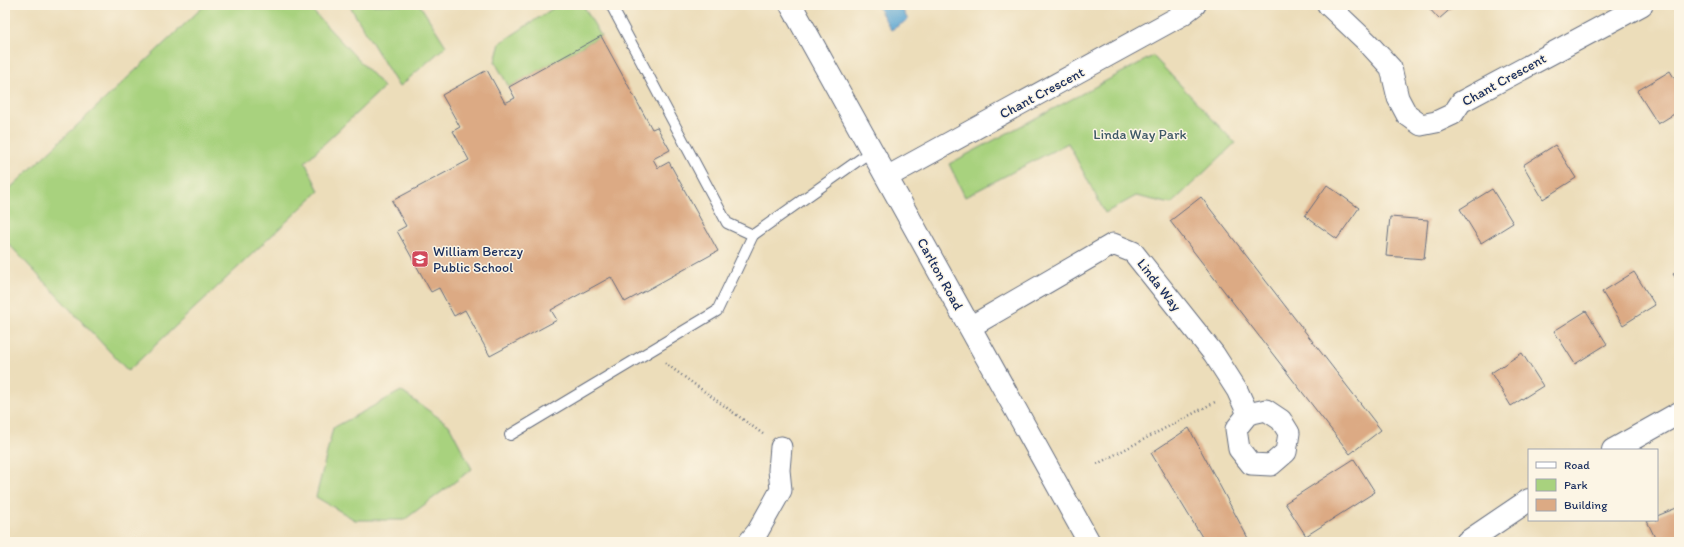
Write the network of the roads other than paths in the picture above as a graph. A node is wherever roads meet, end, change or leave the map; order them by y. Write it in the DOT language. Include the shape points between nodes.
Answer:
graph roads {
  1 [pos="611,5"];
  2 [pos="791,5"];
  3 [pos="1195,5"];
  4 [pos="1328,5"];
  5 [pos="1642,5"];
  6 [pos="873,150"];
  7 [pos="887,177"];
  8 [pos="753,235"];
  9 [pos="970,327"];
  10 [pos="1679,413"];
  11 [pos="1248,414"];
  12 [pos="510,435"];
  13 [pos="781,447"];
  14 [pos="1615,449"];
  15 [pos="1528,501"];
  16 [pos="749,542"];
  17 [pos="1089,542"];
  18 [pos="1467,542"];
  1 -- 8 [label="lane" via="727,223"];
  2 -- 6 [label="main road, Carlton Road"];
  3 -- 7 [label="street, Chant Crescent" via="1182,16"];
  4 -- 5 [label="street, Chant Crescent" via="1390,68 1398,98 1407,115 1421,125 1436,122 1453,114 1461,102"];
  6 -- 7 [label="main road, Carlton Road"];
  6 -- 8 [label="lane"];
  7 -- 9 [label="main road, Carlton Road"];
  8 -- 12 [label="lane" via="717,311"];
  9 -- 11 [label="street, Linda Way" via="1113,244 1133,252 1214,354 1237,390"];
  9 -- 17 [label="main road, Carlton Road"];
  10 -- 14 [label="main road"];
  13 -- 16 [label="street" via="781,490"];
  15 -- 18 [label="main road"];
}
